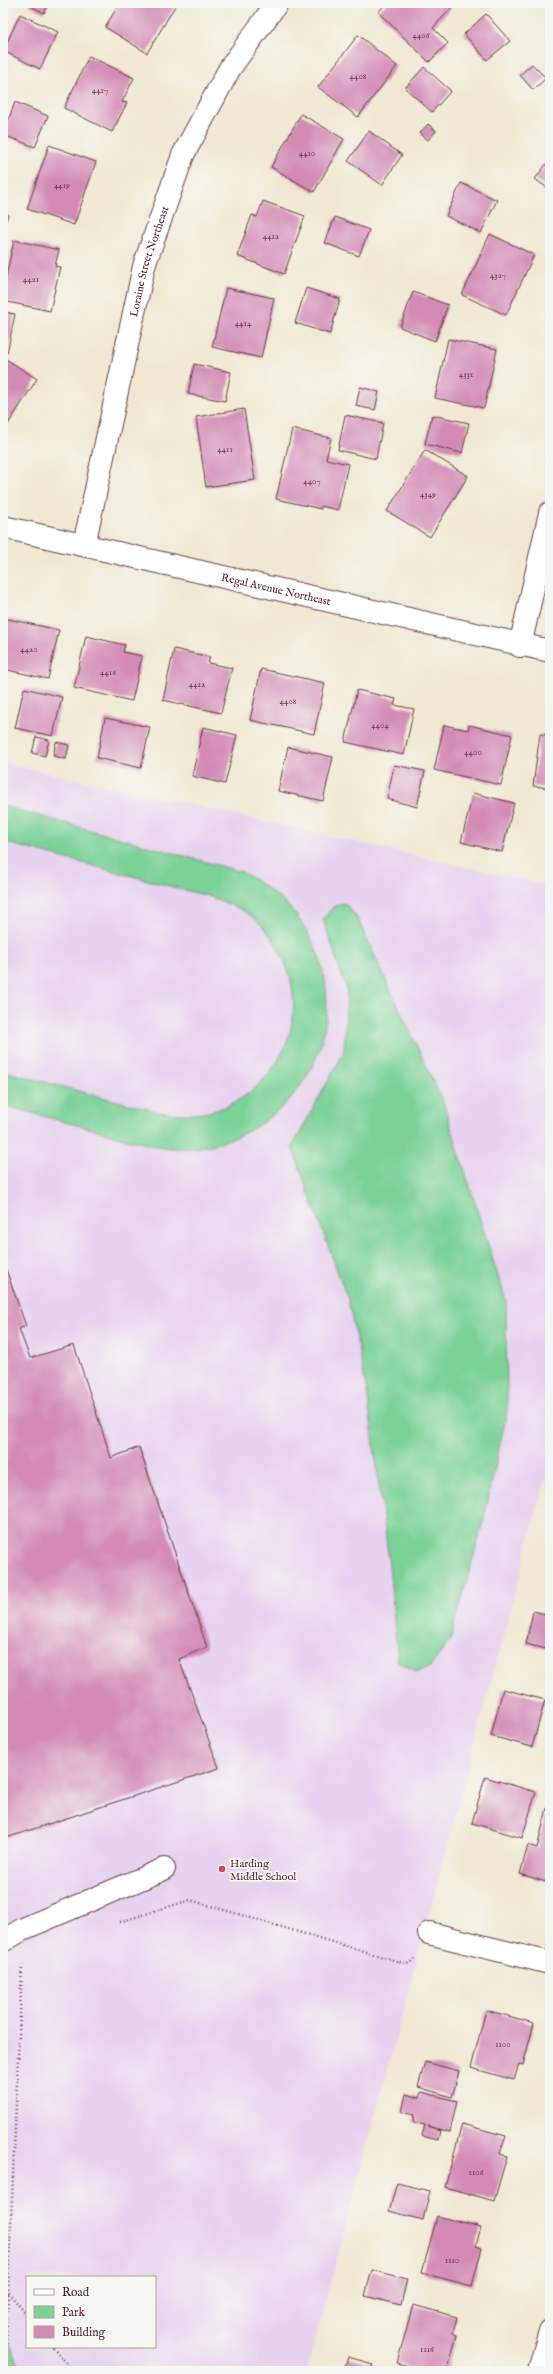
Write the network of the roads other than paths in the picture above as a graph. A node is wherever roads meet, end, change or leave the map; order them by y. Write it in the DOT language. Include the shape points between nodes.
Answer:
graph roads {
  1 [pos="277,3"];
  2 [pos="550,513"];
  3 [pos="3,527"];
  4 [pos="84,545"];
  5 [pos="520,646"];
  6 [pos="550,651"];
  7 [pos="164,1869"];
  8 [pos="438,1935"];
  9 [pos="3,1941"];
  10 [pos="550,1964"];
  11 [pos="550,2331"];
  12 [pos="539,2371"];
  1 -- 4 [label="street, Loraine Street Northeast" via="230,68 183,155 144,266"];
  2 -- 5 [label="street"];
  3 -- 4 [label="street, Regal Avenue Northeast"];
  4 -- 5 [label="street, Regal Avenue Northeast"];
  5 -- 6 [label="street, Regal Avenue Northeast"];
  7 -- 9 [label="street" via="23,1929"];
  8 -- 10 [label="street"];
  11 -- 12 [label="street"];
}
